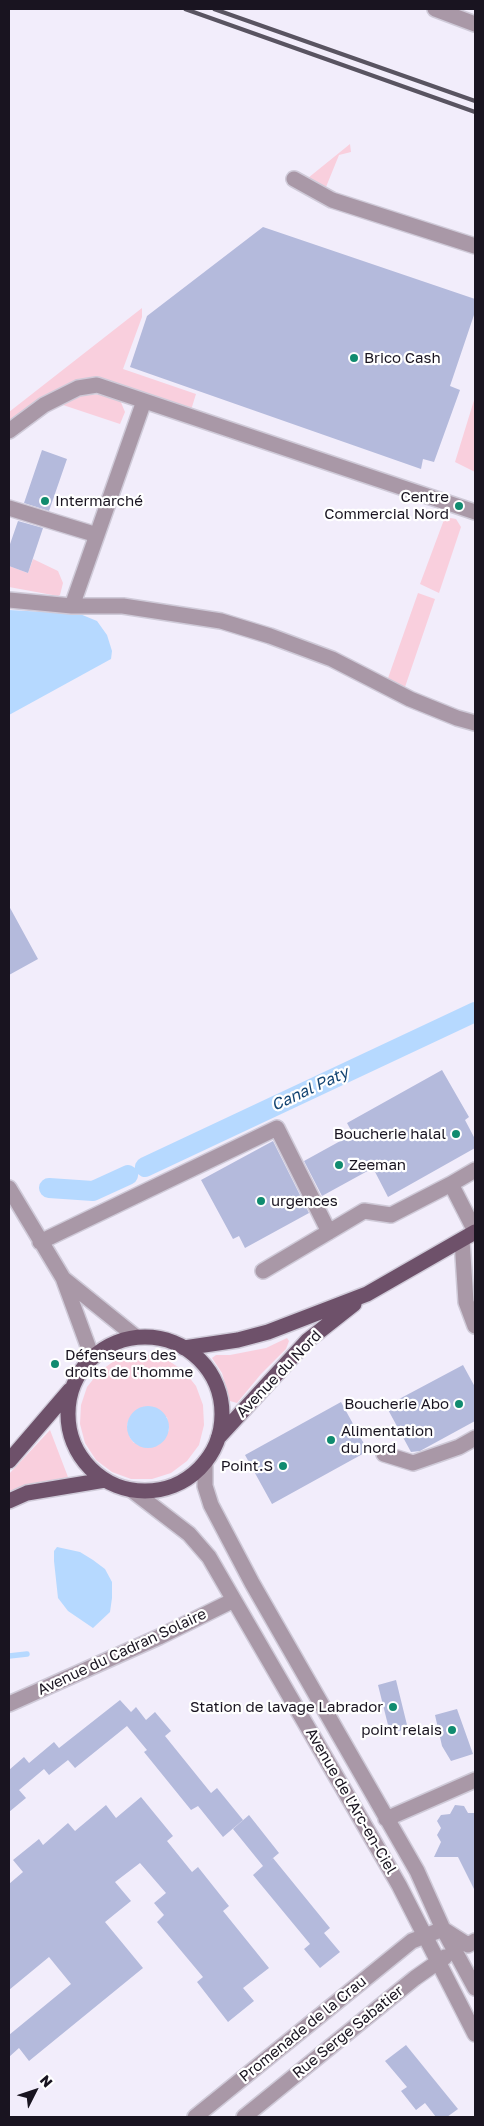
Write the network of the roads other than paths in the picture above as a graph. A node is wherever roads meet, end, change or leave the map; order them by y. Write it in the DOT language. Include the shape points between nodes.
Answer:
graph roads {
  1 [pos="435,9"];
  2 [pos="475,24"];
  3 [pos="294,179"];
  4 [pos="475,246"];
  5 [pos="144,401"];
  6 [pos="9,431"];
  7 [pos="9,508"];
  8 [pos="475,512"];
  9 [pos="97,535"];
  10 [pos="9,600"];
  11 [pos="72,606"];
  12 [pos="475,723"];
  13 [pos="475,1170"];
  14 [pos="450,1184"];
  15 [pos="11,1200"];
  16 [pos="329,1232"];
  17 [pos="475,1232"];
  18 [pos="462,1240"];
  19 [pos="40,1242"];
  20 [pos="263,1271"];
  21 [pos="63,1278"];
  22 [pos="367,1294"];
  23 [pos="475,1326"];
  24 [pos="136,1337"];
  25 [pos="184,1348"];
  26 [pos="92,1357"];
  27 [pos="73,1387"];
  28 [pos="218,1438"];
  29 [pos="475,1438"];
  30 [pos="384,1454"];
  31 [pos="9,1462"];
  32 [pos="205,1462"];
  33 [pos="105,1480"];
  34 [pos="133,1490"];
  35 [pos="9,1501"];
  36 [pos="234,1600"];
  37 [pos="9,1704"];
  38 [pos="475,1780"];
  39 [pos="386,1819"];
  40 [pos="443,1929"];
  41 [pos="418,1939"];
  42 [pos="475,1941"];
  43 [pos="456,1952"];
  44 [pos="437,1962"];
  45 [pos="475,1988"];
  46 [pos="475,2034"];
  47 [pos="195,2117"];
  48 [pos="244,2117"];
  1 -- 2 [label="street"];
  3 -- 4 [label="street" via="332,200"];
  5 -- 6 [label="street" via="97,385 78,388 44,406"];
  5 -- 8 [label="street"];
  5 -- 9 [label="street"];
  7 -- 9 [label="street"];
  9 -- 11 [label="street"];
  10 -- 11 [label="street"];
  11 -- 12 [label="street" via="123,606 221,621 330,658 410,698"];
  13 -- 14 [label="street"];
  14 -- 16 [label="street" via="390,1215 364,1211"];
  14 -- 17 [label="street"];
  15 -- 19 [label="street"];
  16 -- 19 [label="street" via="277,1128"];
  16 -- 20 [label="street"];
  17 -- 18 [label="main road, Avenue du Nord"];
  18 -- 22 [label="main road, Avenue du Nord"];
  18 -- 23 [label="street" via="466,1302"];
  19 -- 21 [label="street"];
  21 -- 24 [label="street"];
  21 -- 26 [label="street"];
  22 -- 25 [label="main road, Avenue du Nord" via="268,1332"];
  22 -- 28 [label="main road, Avenue du Nord" via="307,1341"];
  24 -- 25 [label="main road" via="161,1338"];
  24 -- 26 [label="main road" via="112,1344"];
  25 -- 28 [label="main road" via="201,1361 213,1378 220,1397 222,1418"];
  26 -- 27 [label="main road" via="78,1374"];
  27 -- 31 [label="main road"];
  27 -- 33 [label="main road" via="68,1401 72,1439 82,1459"];
  28 -- 32 [label="main road"];
  29 -- 30 [label="street" via="413,1463"];
  32 -- 34 [label="main road" via="191,1476 173,1486 153,1491"];
  32 -- 39 [label="street, Avenue de l'Arc-en-Ciel" via="205,1486 211,1505"];
  33 -- 34 [label="main road"];
  33 -- 35 [label="main road" via="27,1493"];
  34 -- 36 [label="street, Avenue de l'Arc-en-Ciel" via="189,1534 209,1557"];
  36 -- 37 [label="street, Avenue du Cadran Solaire"];
  36 -- 41 [label="street, Avenue de l'Arc-en-Ciel" via="399,1885"];
  38 -- 39 [label="street"];
  39 -- 40 [label="street, Avenue de l'Arc-en-Ciel" via="417,1871"];
  40 -- 41 [label="street, Promenade de la Crau"];
  40 -- 42 [label="street" via="468,1945"];
  40 -- 43 [label="street, Avenue de l'Arc-en-Ciel"];
  41 -- 44 [label="street, Avenue de l'Arc-en-Ciel"];
  41 -- 47 [label="street, Promenade de la Crau"];
  43 -- 44 [label="street, Rue Serge Sabatier"];
  43 -- 45 [label="street, Avenue de l'Arc-en-Ciel"];
  44 -- 46 [label="street, Avenue de l'Arc-en-Ciel"];
  44 -- 48 [label="street, Rue Serge Sabatier"];
}
